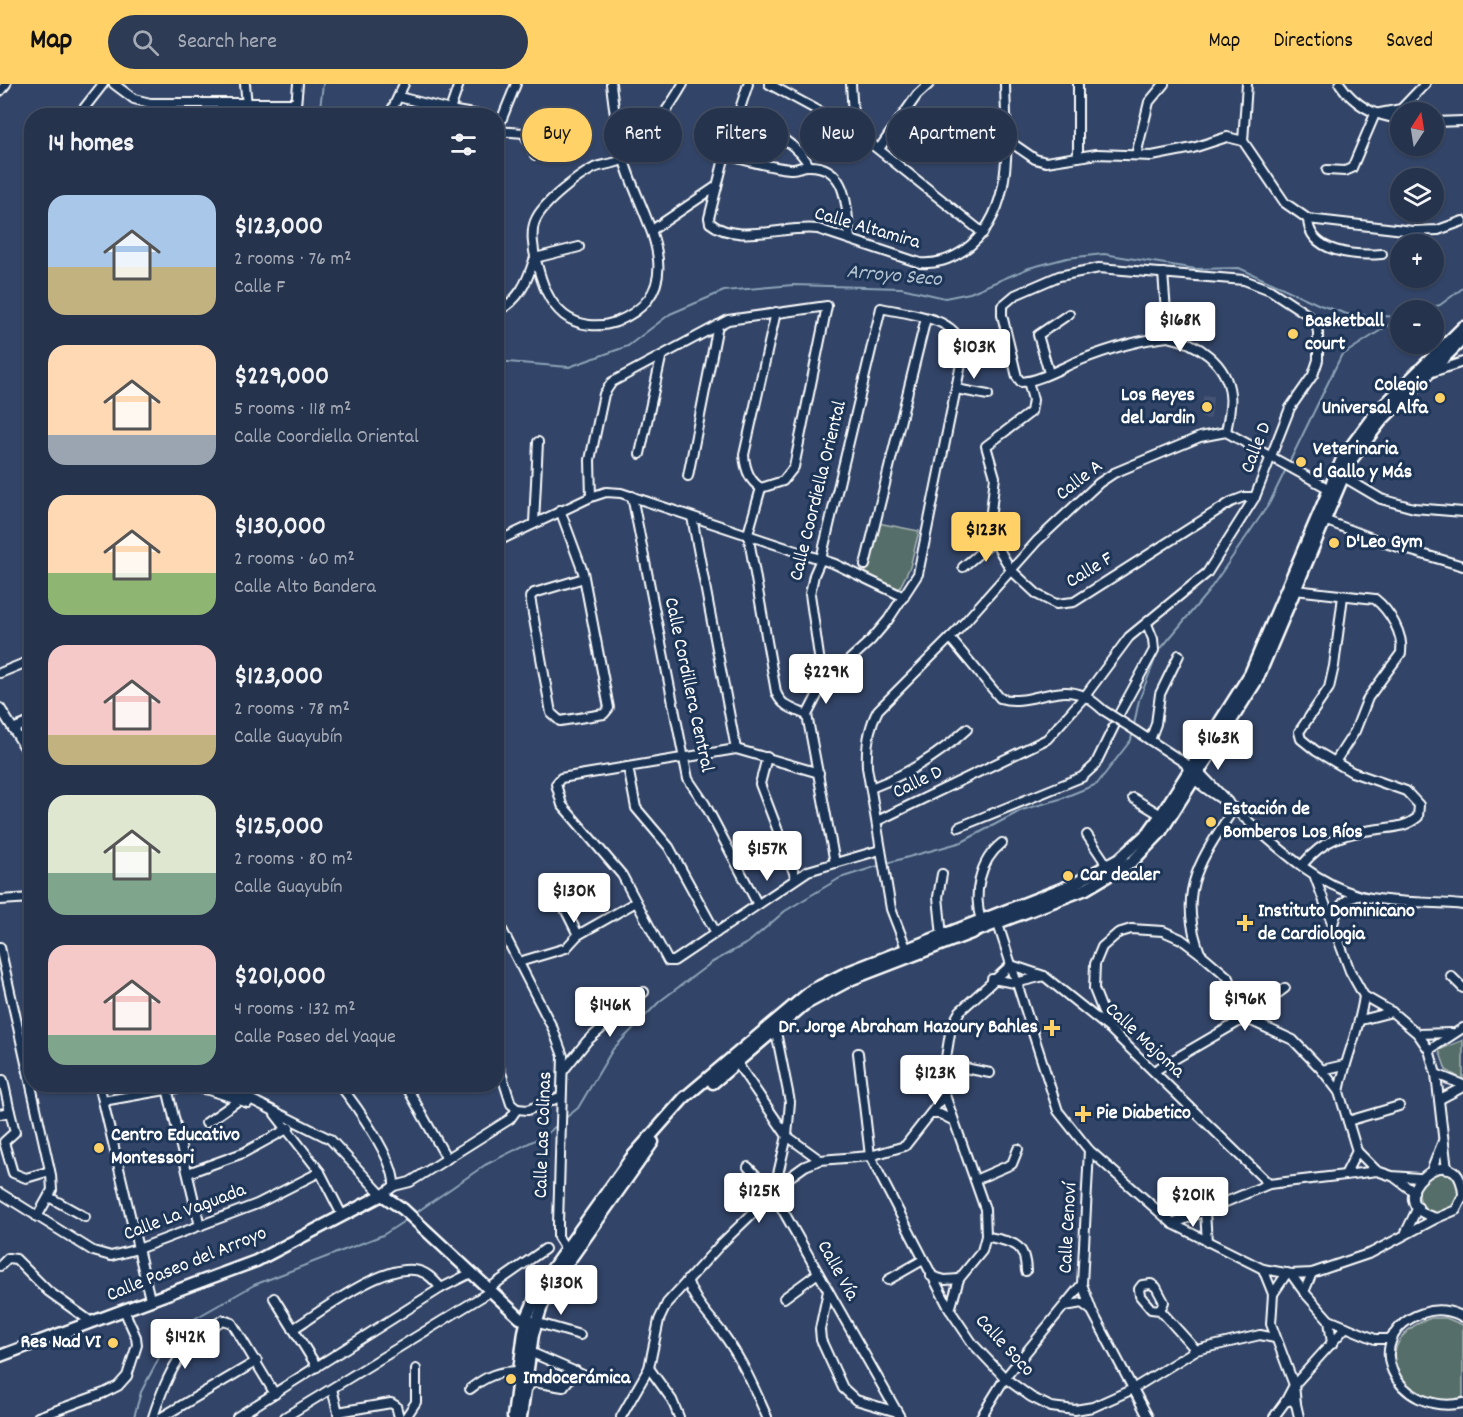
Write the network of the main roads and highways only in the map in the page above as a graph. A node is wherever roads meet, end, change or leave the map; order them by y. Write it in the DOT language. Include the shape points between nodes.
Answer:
graph roads {
  1 [pos="1463,327"];
  2 [pos="1463,339"];
  3 [pos="1331,490"];
  4 [pos="1193,772"];
  5 [pos="997,919"];
  6 [pos="908,953"];
  7 [pos="531,1322"];
  8 [pos="0,1356"];
  9 [pos="513,1417"];
  10 [pos="521,1417"];
  1 -- 3 [label="main road" via="1364,427 1343,457"];
  2 -- 3 [label="main road" via="1369,435"];
  3 -- 4 [label="main road" via="1250,674"];
  3 -- 4 [label="main road" via="1324,520 1257,680"];
  4 -- 5 [label="main road" via="1132,848 1106,868"];
  4 -- 5 [label="main road" via="1160,833 1118,872 1072,896"];
  5 -- 6 [label="main road"];
  5 -- 6 [label="main road" via="981,921"];
  6 -- 7 [label="main road" via="828,990 774,1026 660,1132 569,1252"];
  7 -- 8 [label="main road, Calle Paseo del Arroyo" via="382,1195 256,1260"];
  7 -- 9 [label="main road"];
  7 -- 10 [label="main road"];
}
